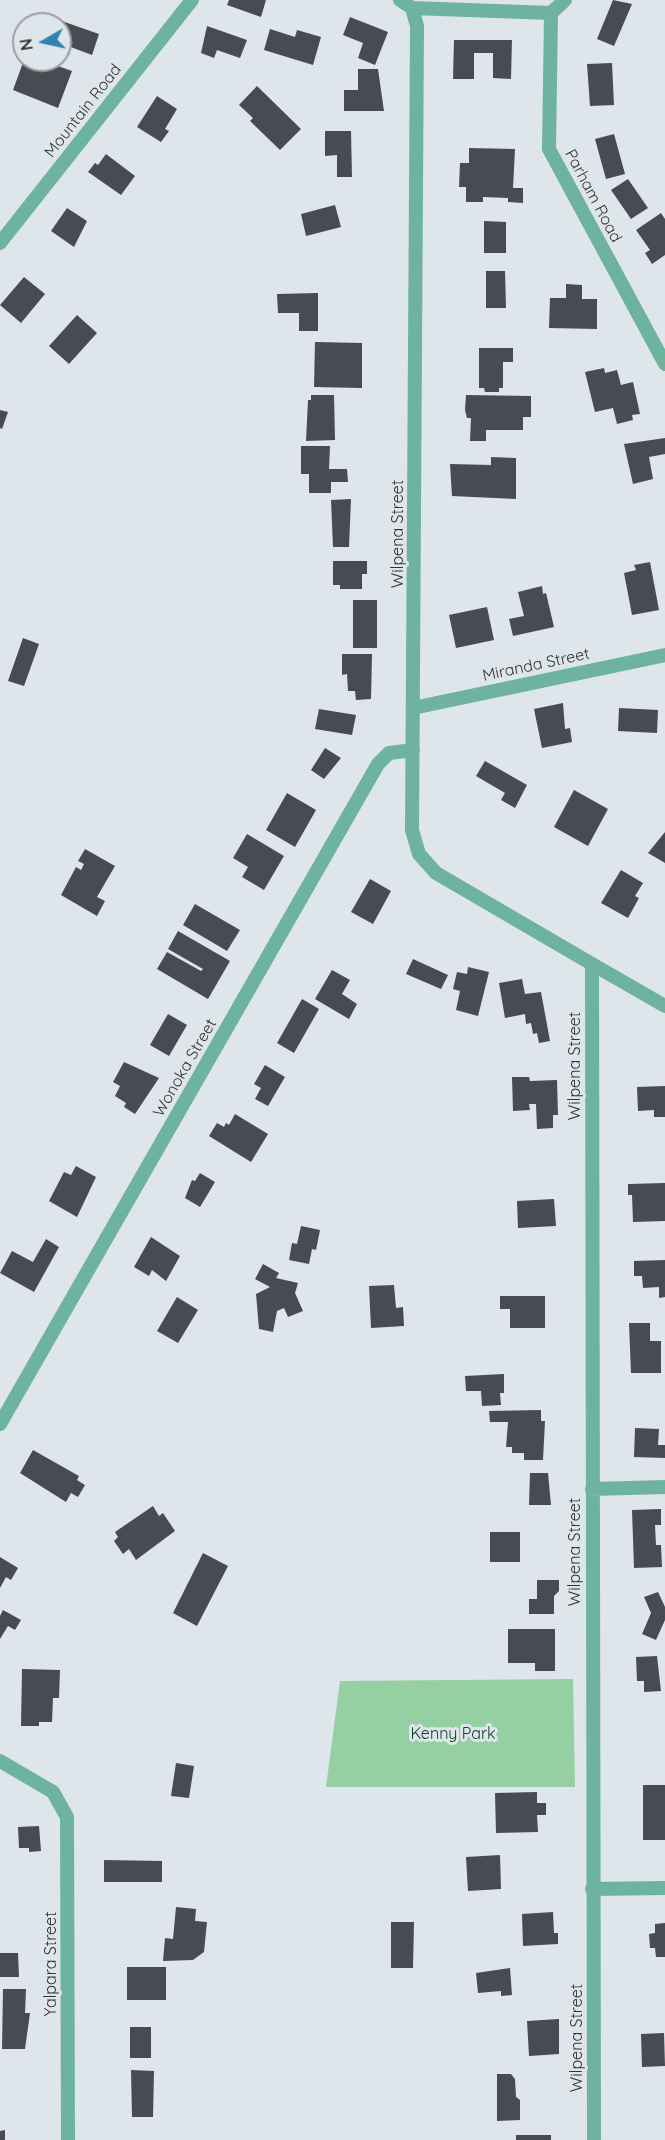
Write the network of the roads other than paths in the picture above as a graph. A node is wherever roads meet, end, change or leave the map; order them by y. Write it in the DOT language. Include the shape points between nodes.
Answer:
graph roads {
  1 [pos="192,0"];
  2 [pos="400,0"];
  3 [pos="565,0"];
  4 [pos="412,8"];
  5 [pos="551,14"];
  6 [pos="0,243"];
  7 [pos="665,364"];
  8 [pos="665,655"];
  9 [pos="413,708"];
  10 [pos="413,750"];
  11 [pos="592,964"];
  12 [pos="665,1006"];
  13 [pos="0,1424"];
  14 [pos="665,1487"];
  15 [pos="592,1489"];
  16 [pos="0,1761"];
  17 [pos="665,1888"];
  18 [pos="592,1889"];
  19 [pos="68,2140"];
  20 [pos="594,2140"];
  1 -- 6 [label="street, Mountain Road"];
  2 -- 4 [label="street"];
  3 -- 5 [label="street"];
  4 -- 5 [label="street"];
  4 -- 9 [label="street, Wilpena Street" via="417,26"];
  5 -- 7 [label="street, Parham Road" via="549,149"];
  8 -- 9 [label="street, Miranda Street"];
  9 -- 10 [label="street, Wilpena Street"];
  10 -- 11 [label="street, Wilpena Street" via="412,830 419,854 436,873"];
  10 -- 13 [label="street, Wonoka Street" via="389,753 378,764"];
  11 -- 12 [label="street, Wilpena Street"];
  11 -- 15 [label="street, Wilpena Street"];
  14 -- 15 [label="street"];
  15 -- 18 [label="street, Wilpena Street"];
  16 -- 19 [label="street, Yalpara Street" via="53,1792 67,1817"];
  17 -- 18 [label="street"];
  18 -- 20 [label="street, Wilpena Street"];
}
